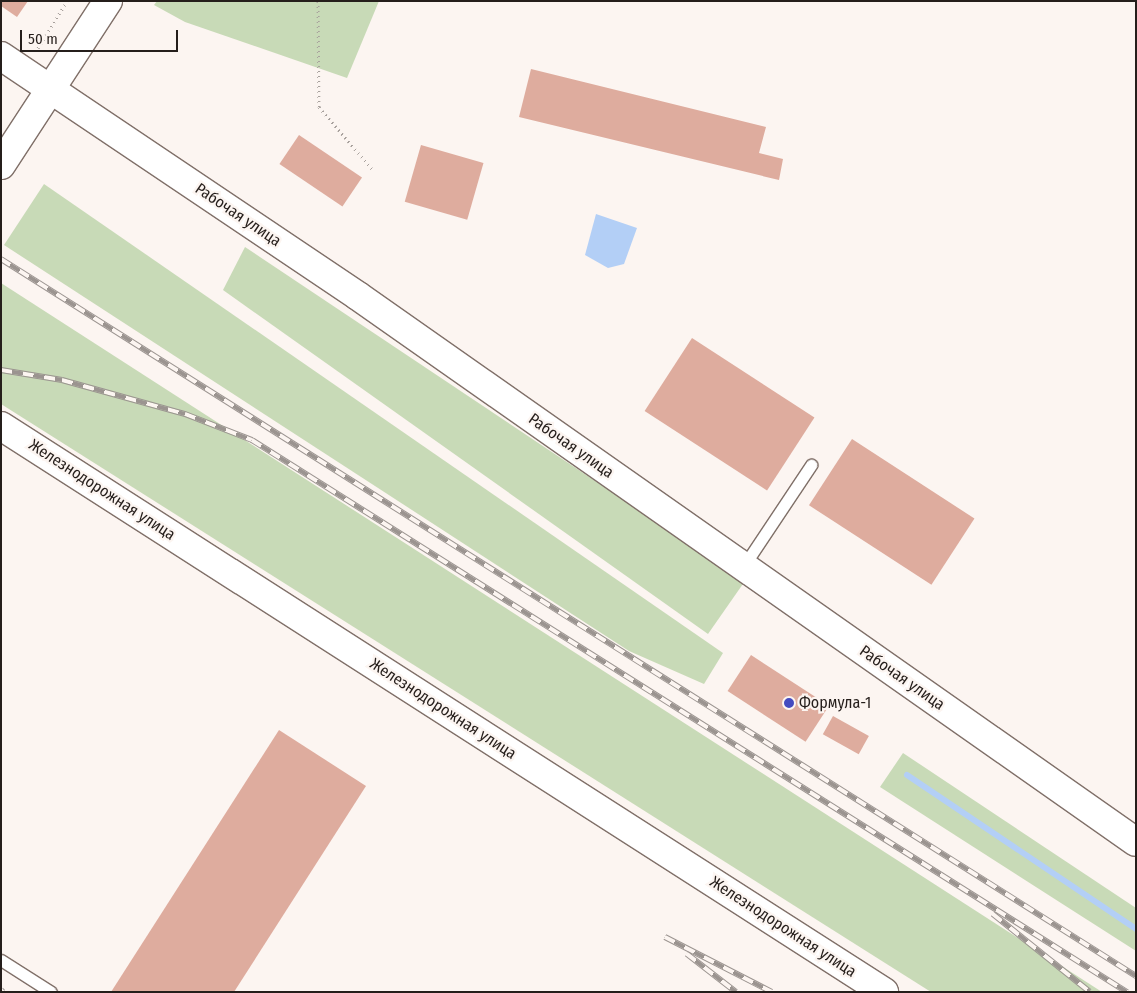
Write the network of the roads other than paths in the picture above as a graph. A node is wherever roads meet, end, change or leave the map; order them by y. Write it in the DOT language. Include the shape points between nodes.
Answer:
graph roads {
  1 [pos="108,1"];
  2 [pos="1,56"];
  3 [pos="52,88"];
  4 [pos="1,165"];
  5 [pos="1,426"];
  6 [pos="811,465"];
  7 [pos="743,566"];
  8 [pos="1136,842"];
  9 [pos="1,960"];
  10 [pos="51,992"];
  11 [pos="884,992"];
  1 -- 3 [label="street"];
  2 -- 3 [label="street, Рабочая улица"];
  3 -- 4 [label="street"];
  3 -- 7 [label="street, Рабочая улица" via="366,302"];
  5 -- 11 [label="street, Железнодорожная улица"];
  6 -- 7 [label="lane"];
  7 -- 8 [label="street, Рабочая улица"];
  9 -- 10 [label="lane"];
}
